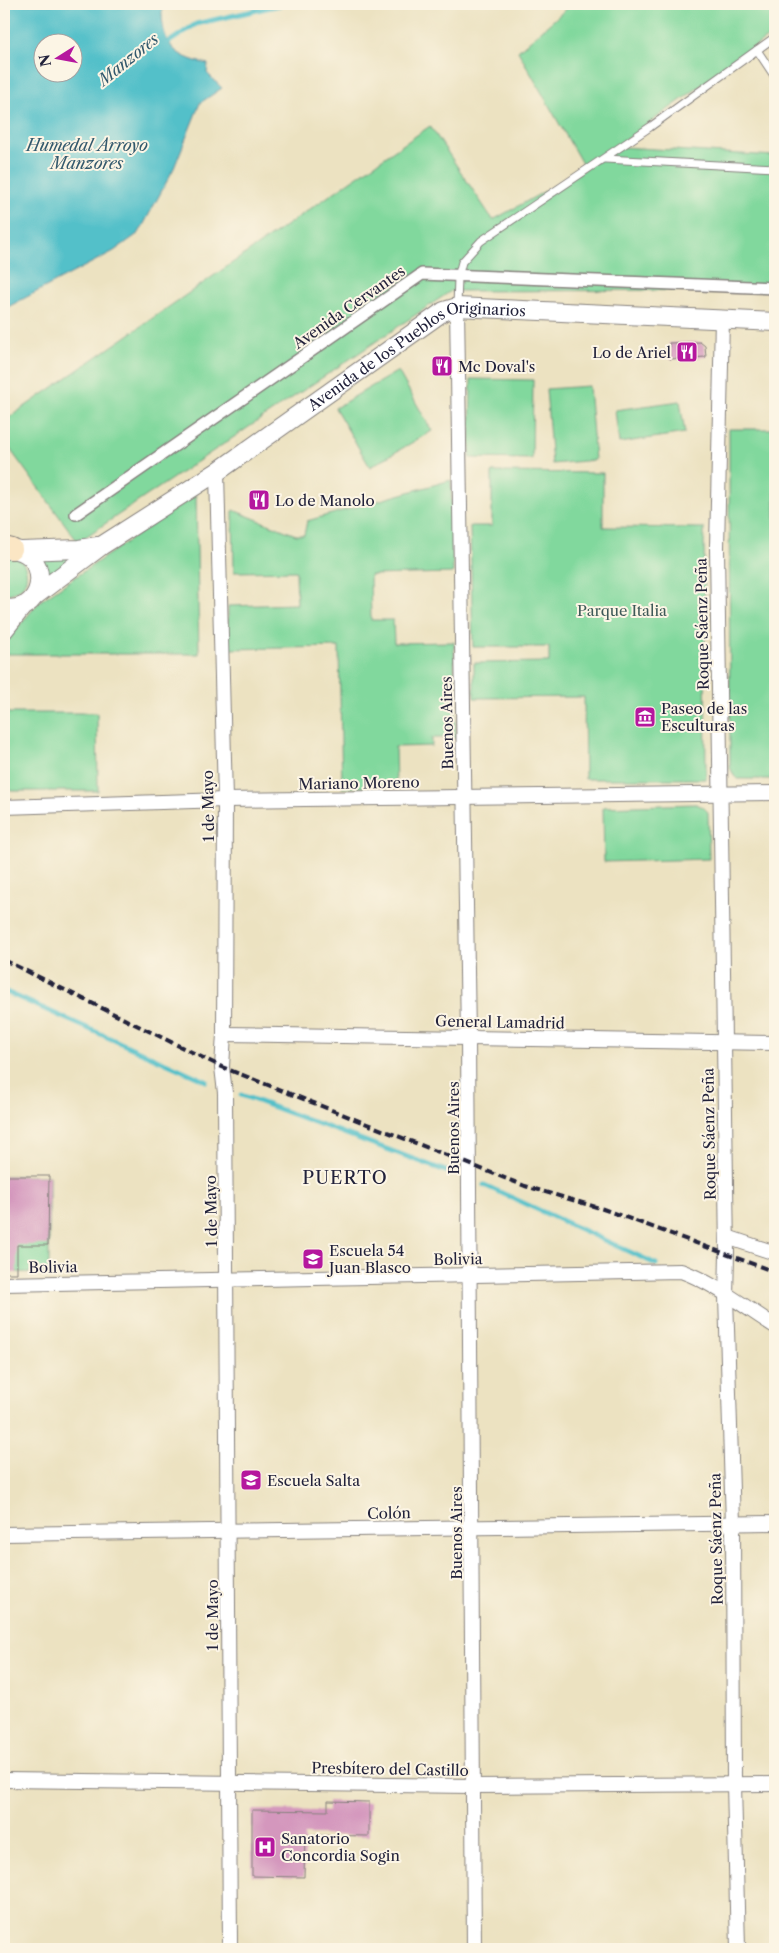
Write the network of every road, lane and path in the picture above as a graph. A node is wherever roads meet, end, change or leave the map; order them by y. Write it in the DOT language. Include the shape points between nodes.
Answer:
graph roads {
  1 [pos="775,37"];
  2 [pos="757,50"];
  3 [pos="775,77"];
  4 [pos="605,159"];
  5 [pos="775,168"];
  6 [pos="458,277"];
  7 [pos="775,288"];
  8 [pos="456,307"];
  9 [pos="722,318"];
  10 [pos="775,322"];
  11 [pos="217,472"];
  12 [pos="76,514"];
  13 [pos="101,546"];
  14 [pos="10,549"];
  15 [pos="29,600"];
  16 [pos="4,608"];
  17 [pos="4,630"];
  18 [pos="775,792"];
  19 [pos="722,793"];
  20 [pos="464,798"];
  21 [pos="225,800"];
  22 [pos="4,806"];
  23 [pos="224,1034"];
  24 [pos="468,1036"];
  25 [pos="775,1043"];
  26 [pos="724,1044"];
  27 [pos="727,1236"];
  28 [pos="775,1253"];
  29 [pos="470,1275"];
  30 [pos="228,1280"];
  31 [pos="4,1284"];
  32 [pos="726,1296"];
  33 [pos="775,1326"];
  34 [pos="733,1524"];
  35 [pos="775,1524"];
  36 [pos="472,1528"];
  37 [pos="228,1531"];
  38 [pos="4,1534"];
  39 [pos="4,1780"];
  40 [pos="228,1782"];
  41 [pos="734,1784"];
  42 [pos="775,1784"];
  43 [pos="472,1786"];
  44 [pos="230,1949"];
  45 [pos="474,1949"];
  46 [pos="738,1949"];
  1 -- 2 [label="lane"];
  2 -- 3 [label="lane"];
  2 -- 4 [label="lane"];
  4 -- 5 [label="lane"];
  4 -- 6 [label="lane" via="481,241 462,262"];
  6 -- 7 [label="street, Avenida Cervantes"];
  6 -- 8 [label="lane"];
  6 -- 12 [label="street, Avenida Cervantes" via="422,274"];
  8 -- 9 [label="street, Avenida de los Pueblos Originarios"];
  8 -- 11 [label="street, Avenida de los Pueblos Originarios" via="444,311"];
  8 -- 20 [label="street, Buenos Aires"];
  9 -- 10 [label="street, Avenida de los Pueblos Originarios"];
  9 -- 19 [label="street, Roque Sáenz Peña" via="717,548"];
  11 -- 13 [label="street, Avenida de los Pueblos Originarios"];
  11 -- 21 [label="street, 1 de Mayo"];
  13 -- 14 [label="street, Avenida de los Pueblos Originarios" via="79,550"];
  13 -- 15 [label="street, Avenida de los Pueblos Originarios"];
  14 -- 15 [label="street" via="30,557 40,575 40,585"];
  15 -- 16 [label="street" via="15,609"];
  15 -- 17 [label="street, Avenida de los Pueblos Originarios"];
  18 -- 19 [label="street, Mariano Moreno"];
  19 -- 20 [label="street, Mariano Moreno"];
  19 -- 26 [label="street, Roque Sáenz Peña"];
  20 -- 21 [label="street, Mariano Moreno"];
  20 -- 24 [label="street, Buenos Aires"];
  21 -- 22 [label="street, Mariano Moreno"];
  21 -- 23 [label="street, 1 de Mayo"];
  23 -- 24 [label="street, General Lamadrid"];
  23 -- 30 [label="street, 1 de Mayo" via="222,1067"];
  24 -- 26 [label="street, General Lamadrid"];
  24 -- 29 [label="street, Buenos Aires"];
  25 -- 26 [label="street, General Lamadrid"];
  26 -- 27 [label="street, Roque Sáenz Peña"];
  27 -- 28 [label="street"];
  27 -- 32 [label="street, Roque Sáenz Peña"];
  29 -- 30 [label="street, Bolivia"];
  29 -- 32 [label="street, Bolivia" via="681,1271 703,1279"];
  29 -- 36 [label="street, Buenos Aires"];
  30 -- 31 [label="street, Bolivia"];
  30 -- 37 [label="street, 1 de Mayo"];
  32 -- 33 [label="street, Bolivia"];
  32 -- 34 [label="street, Roque Sáenz Peña"];
  34 -- 35 [label="street, Colón"];
  34 -- 36 [label="street, Colón"];
  34 -- 41 [label="street, Roque Sáenz Peña"];
  36 -- 37 [label="street, Colón"];
  36 -- 43 [label="street, Buenos Aires"];
  37 -- 38 [label="street, Colón"];
  37 -- 40 [label="street, 1 de Mayo"];
  39 -- 40 [label="street, Presbítero del Castillo"];
  40 -- 43 [label="street, Presbítero del Castillo"];
  40 -- 44 [label="street, 1 de Mayo"];
  41 -- 42 [label="street, Presbítero del Castillo"];
  41 -- 43 [label="street, Presbítero del Castillo"];
  41 -- 46 [label="street, Roque Sáenz Peña"];
  43 -- 45 [label="street, Buenos Aires"];
}
